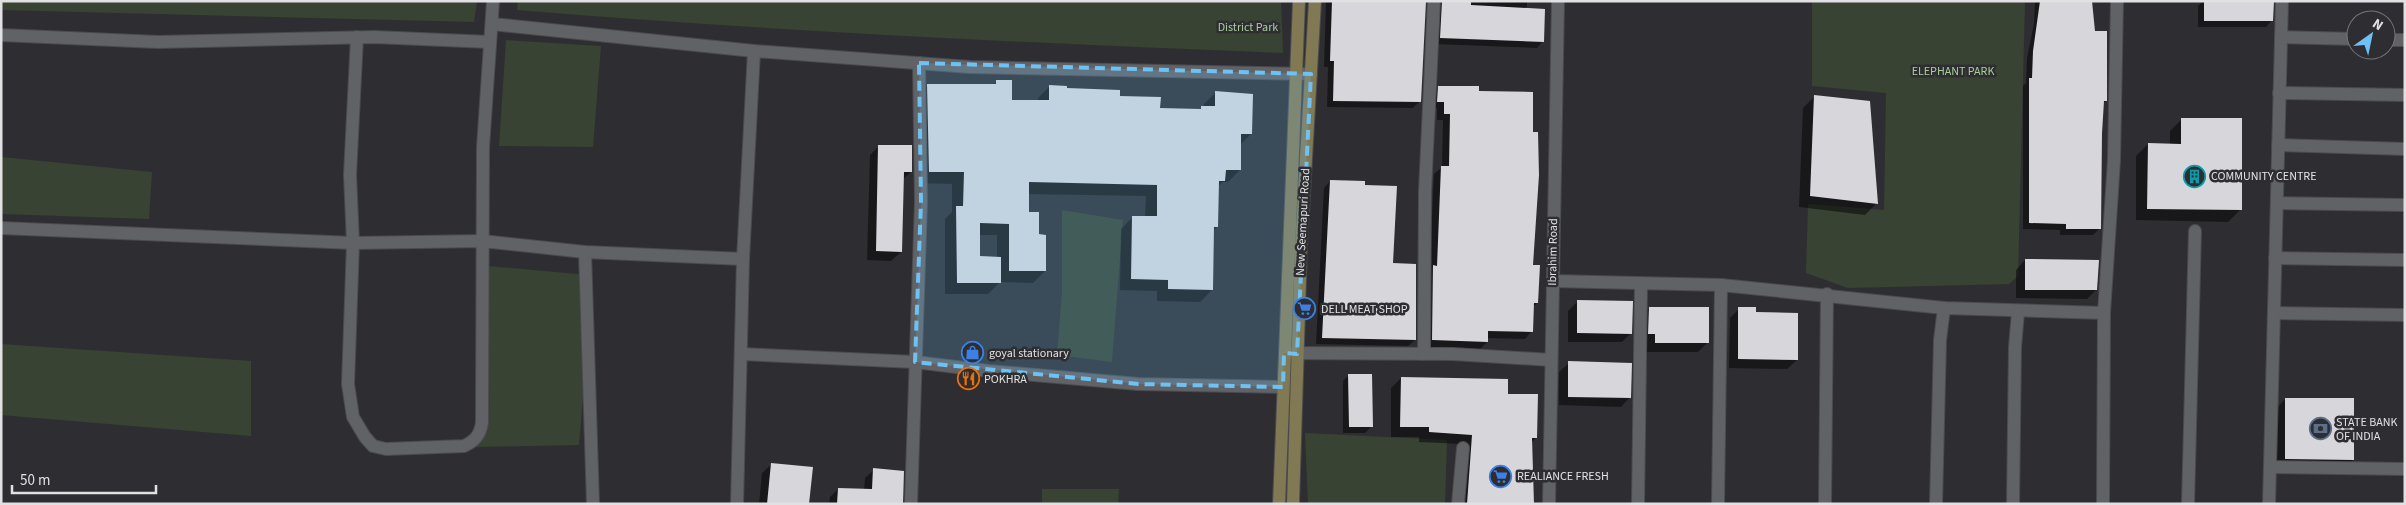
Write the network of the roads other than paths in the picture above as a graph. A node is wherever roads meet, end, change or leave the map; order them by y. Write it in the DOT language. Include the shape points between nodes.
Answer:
graph roads {
  1 [pos="493,1"];
  2 [pos="1299,1"];
  3 [pos="1315,1"];
  4 [pos="1434,1"];
  5 [pos="1558,1"];
  6 [pos="2117,1"];
  7 [pos="2282,1"];
  8 [pos="492,24"];
  9 [pos="1,35"];
  10 [pos="357,37"];
  11 [pos="2281,37"];
  12 [pos="2346,39"];
  13 [pos="490,42"];
  14 [pos="754,51"];
  15 [pos="919,63"];
  16 [pos="1296,73"];
  17 [pos="1311,74"];
  18 [pos="2279,93"];
  19 [pos="2405,95"];
  20 [pos="2278,146"];
  21 [pos="2405,148"];
  22 [pos="2277,203"];
  23 [pos="2405,205"];
  24 [pos="1,228"];
  25 [pos="2195,231"];
  26 [pos="482,241"];
  27 [pos="353,243"];
  28 [pos="585,252"];
  29 [pos="2275,258"];
  30 [pos="743,259"];
  31 [pos="2405,260"];
  32 [pos="1553,282"];
  33 [pos="1641,284"];
  34 [pos="1721,284"];
  35 [pos="1827,294"];
  36 [pos="1944,308"];
  37 [pos="2018,312"];
  38 [pos="2104,313"];
  39 [pos="2274,313"];
  40 [pos="2405,316"];
  41 [pos="1291,353"];
  42 [pos="741,354"];
  43 [pos="1424,354"];
  44 [pos="1551,360"];
  45 [pos="915,362"];
  46 [pos="1283,387"];
  47 [pos="1463,448"];
  48 [pos="2270,467"];
  49 [pos="2405,469"];
  50 [pos="593,504"];
  51 [pos="737,504"];
  52 [pos="911,504"];
  53 [pos="1279,504"];
  54 [pos="1293,504"];
  55 [pos="1458,504"];
  56 [pos="1549,504"];
  57 [pos="1638,504"];
  58 [pos="1718,504"];
  59 [pos="1825,504"];
  60 [pos="1936,504"];
  61 [pos="2012,504"];
  62 [pos="2103,504"];
  63 [pos="2188,504"];
  64 [pos="2269,504"];
  1 -- 8 [label="street"];
  2 -- 16 [label="main road, New Seemapuri Road"];
  3 -- 17 [label="main road, New Seemapuri Road"];
  4 -- 43 [label="street" via="1425,191"];
  5 -- 32 [label="street, Ibrahim Road"];
  6 -- 38 [label="street" via="2114,160"];
  7 -- 11 [label="street"];
  8 -- 13 [label="street"];
  8 -- 14 [label="street"];
  9 -- 10 [label="street" via="158,42"];
  10 -- 13 [label="street"];
  10 -- 27 [label="street" via="350,175"];
  11 -- 12 [label="street"];
  11 -- 18 [label="street"];
  13 -- 26 [label="street" via="483,148"];
  14 -- 15 [label="street"];
  14 -- 30 [label="street"];
  15 -- 16 [label="street" via="970,67"];
  15 -- 45 [label="street" via="921,202"];
  16 -- 17 [label="street"];
  16 -- 41 [label="main road, New Seemapuri Road"];
  17 -- 41 [label="main road, New Seemapuri Road"];
  18 -- 19 [label="street"];
  18 -- 20 [label="street"];
  20 -- 21 [label="street"];
  20 -- 22 [label="street"];
  22 -- 23 [label="street"];
  22 -- 29 [label="street"];
  24 -- 27 [label="street"];
  25 -- 63 [label="street"];
  26 -- 27 [label="street"];
  26 -- 27 [label="street" via="480,434 464,446 386,449 373,446 365,438 354,417 348,384"];
  26 -- 28 [label="street"];
  28 -- 30 [label="street"];
  28 -- 50 [label="street"];
  29 -- 31 [label="street"];
  29 -- 39 [label="street"];
  30 -- 42 [label="street"];
  32 -- 33 [label="street"];
  32 -- 44 [label="street, Ibrahim Road"];
  33 -- 34 [label="street"];
  33 -- 57 [label="street"];
  34 -- 35 [label="street"];
  34 -- 58 [label="street"];
  35 -- 36 [label="street"];
  35 -- 59 [label="street"];
  36 -- 37 [label="street"];
  36 -- 60 [label="street" via="1940,340"];
  37 -- 38 [label="street"];
  37 -- 61 [label="street"];
  38 -- 62 [label="street"];
  39 -- 40 [label="street"];
  39 -- 48 [label="street"];
  41 -- 43 [label="street"];
  41 -- 46 [label="main road, New Seemapuri Road"];
  41 -- 54 [label="main road, New Seemapuri Road"];
  42 -- 45 [label="street"];
  42 -- 51 [label="street"];
  43 -- 44 [label="street"];
  44 -- 56 [label="street, Ibrahim Road"];
  45 -- 46 [label="street" via="1138,384"];
  45 -- 52 [label="street"];
  46 -- 53 [label="main road, New Seemapuri Road"];
  47 -- 55 [label="street"];
  48 -- 49 [label="street"];
  48 -- 64 [label="street"];
}
